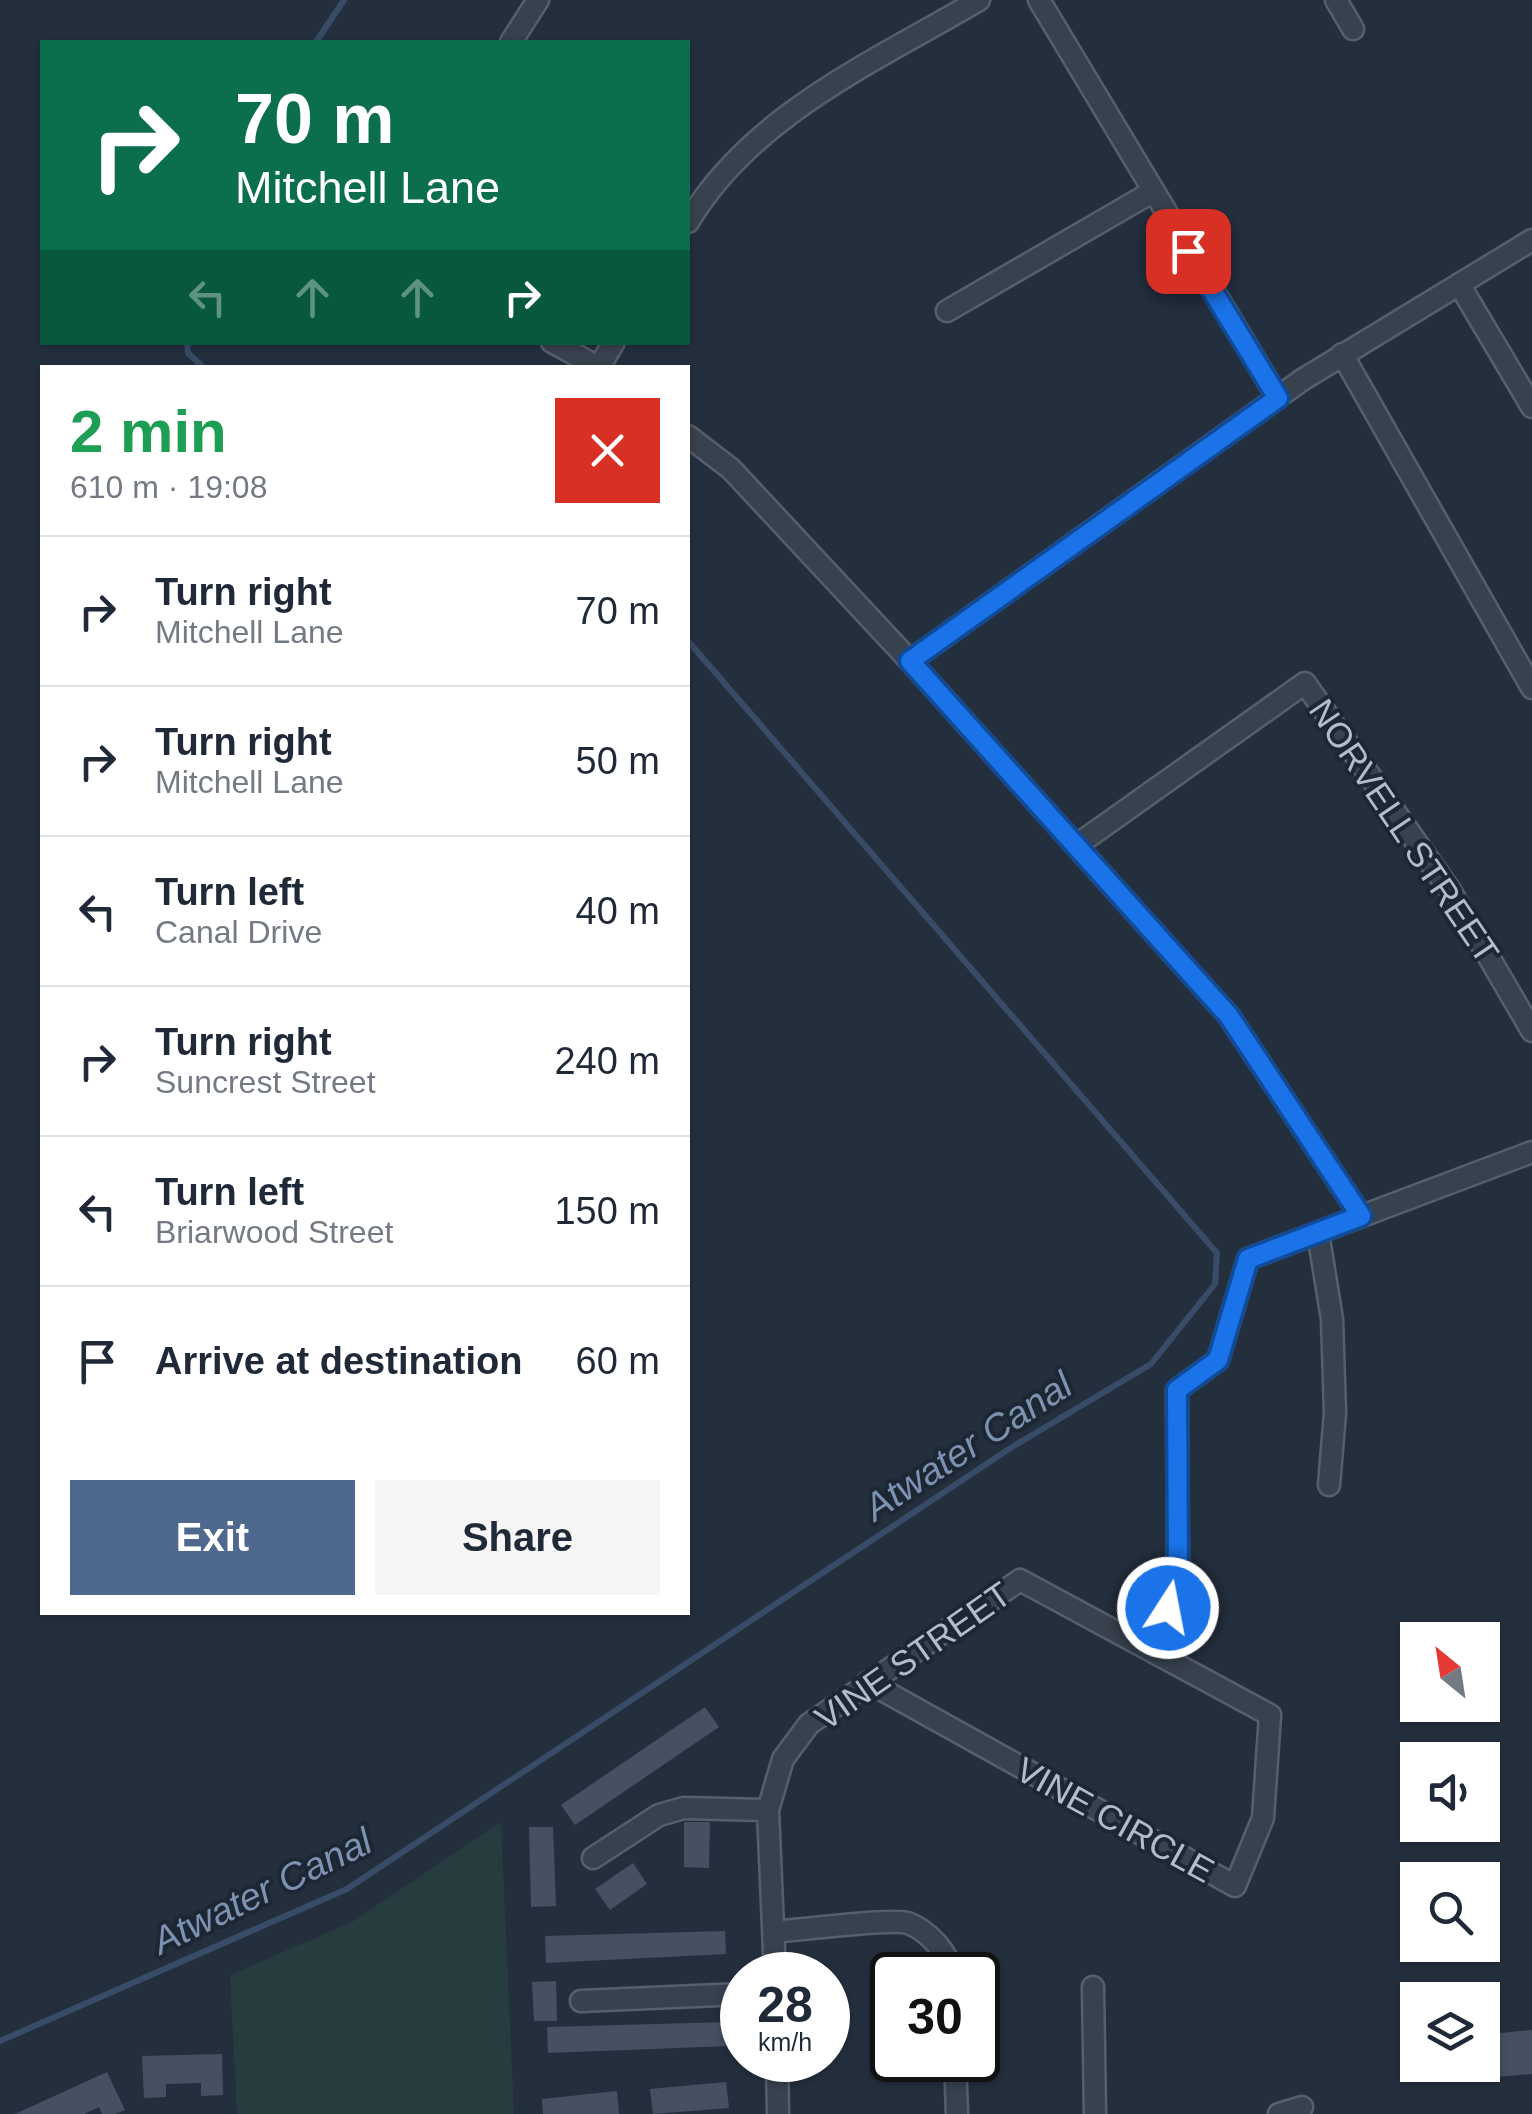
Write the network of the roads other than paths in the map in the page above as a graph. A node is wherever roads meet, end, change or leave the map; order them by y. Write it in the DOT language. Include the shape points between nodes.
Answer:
graph roads {
  1 [pos="538,0"];
  2 [pos="979,0"];
  3 [pos="1039,0"];
  4 [pos="1336,0"];
  5 [pos="1353,29"];
  6 [pos="512,40"];
  7 [pos="1152,192"];
  8 [pos="690,219"];
  9 [pos="1532,240"];
  10 [pos="1459,284"];
  11 [pos="947,311"];
  12 [pos="558,345"];
  13 [pos="1342,354"];
  14 [pos="595,365"];
  15 [pos="1278,398"];
  16 [pos="1532,407"];
  17 [pos="690,438"];
  18 [pos="910,661"];
  19 [pos="1532,688"];
  20 [pos="1077,846"];
  21 [pos="1532,1032"];
  22 [pos="1532,1152"];
  23 [pos="1361,1216"];
  24 [pos="1318,1232"];
  25 [pos="1329,1485"];
  26 [pos="1140,1643"];
  27 [pos="868,1682"];
  28 [pos="768,1810"];
  29 [pos="593,1858"];
  30 [pos="774,1932"];
  31 [pos="774,1952"];
  32 [pos="941,1952"];
  33 [pos="1093,1988"];
  34 [pos="720,1995"];
  35 [pos="581,2001"];
  36 [pos="777,2082"];
  37 [pos="955,2082"];
  38 [pos="1302,2107"];
  39 [pos="778,2114"];
  40 [pos="957,2114"];
  41 [pos="1095,2114"];
  42 [pos="1279,2114"];
  1 -- 6 [label="street"];
  2 -- 8 [label="street" via="791,110 742,152"];
  3 -- 7 [label="street"];
  4 -- 5 [label="street"];
  7 -- 11 [label="street"];
  7 -- 15 [label="street"];
  9 -- 10 [label="street"];
  10 -- 13 [label="street"];
  10 -- 16 [label="street"];
  12 -- 14 [label="street"];
  13 -- 15 [label="street"];
  13 -- 19 [label="street"];
  15 -- 18 [label="street"];
  17 -- 18 [label="street" via="731,469"];
  18 -- 20 [label="street"];
  20 -- 21 [label="street, NORVELL STREET" via="1305,683 1450,892"];
  20 -- 23 [label="street" via="1229,1016"];
  22 -- 23 [label="street"];
  23 -- 24 [label="street"];
  24 -- 25 [label="street" via="1332,1319"];
  24 -- 26 [label="street" via="1248,1259 1218,1360 1177,1390 1178,1574 1168,1608"];
  26 -- 27 [label="street, VINE STREET" via="1020,1580"];
  26 -- 27 [label="street, VINE CIRCLE" via="1270,1715 1263,1818 1235,1886"];
  27 -- 28 [label="street, VINE STREET" via="809,1724 783,1759"];
  28 -- 29 [label="street" via="672,1811"];
  28 -- 30 [label="street, VINE STREET"];
  30 -- 31 [label="street, VINE STREET"];
  30 -- 32 [label="street" via="905,1922"];
  33 -- 41 [label="street"];
  34 -- 35 [label="street"];
  36 -- 39 [label="street"];
  37 -- 40 [label="street"];
  38 -- 42 [label="street"];
}
